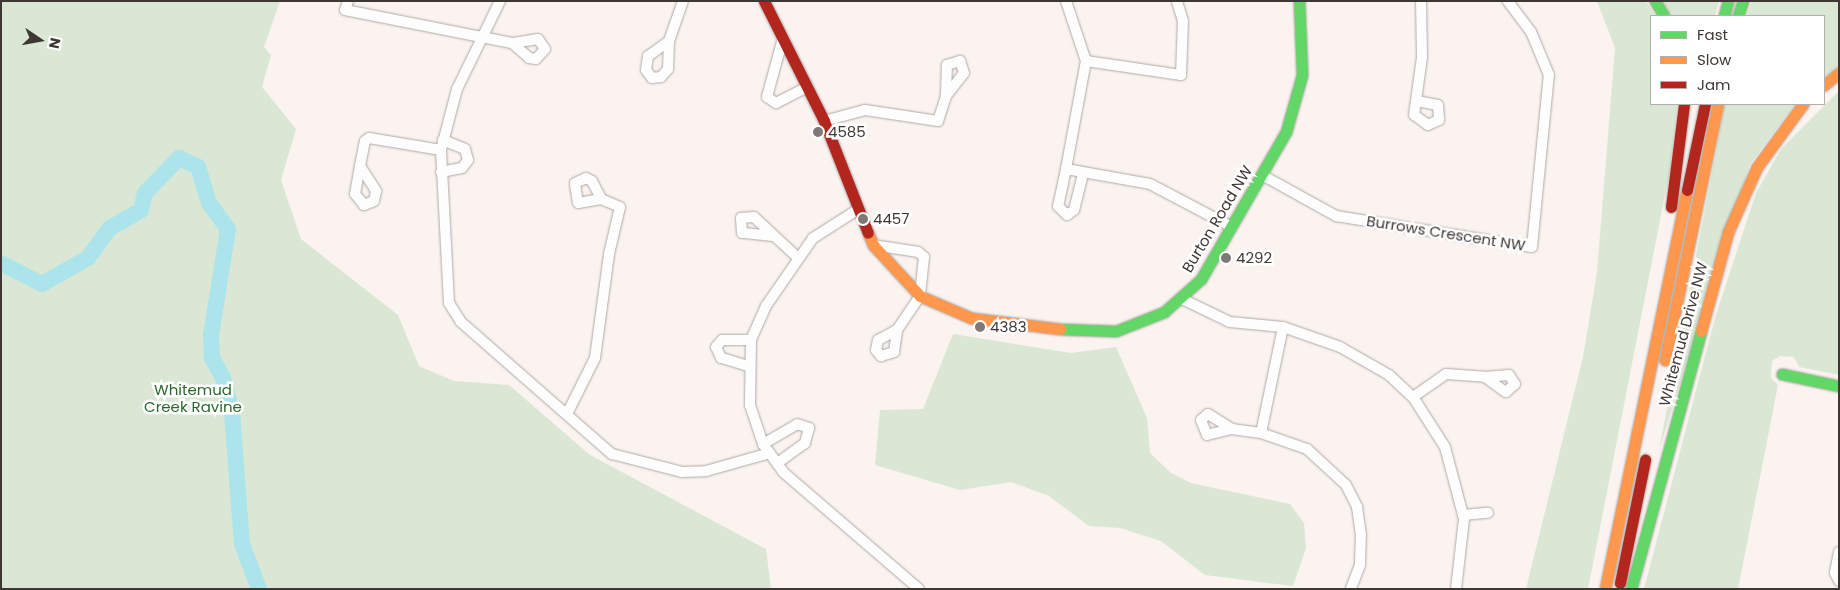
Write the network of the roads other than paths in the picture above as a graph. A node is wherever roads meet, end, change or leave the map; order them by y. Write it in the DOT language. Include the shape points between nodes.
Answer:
graph roads {
  1 [pos="348,1"];
  2 [pos="500,1"];
  3 [pos="683,1"];
  4 [pos="764,1"];
  5 [pos="1066,1"];
  6 [pos="1177,1"];
  7 [pos="1299,1"];
  8 [pos="1421,1"];
  9 [pos="1508,1"];
  10 [pos="1655,1"];
  11 [pos="1728,1"];
  12 [pos="1743,1"];
  13 [pos="1663,15"];
  14 [pos="1724,15"];
  15 [pos="1738,15"];
  16 [pos="480,34"];
  17 [pos="783,37"];
  18 [pos="669,40"];
  19 [pos="512,43"];
  20 [pos="1086,61"];
  21 [pos="1839,73"];
  22 [pos="1825,84"];
  23 [pos="808,87"];
  24 [pos="946,96"];
  25 [pos="1417,102"];
  26 [pos="1684,105"];
  27 [pos="1705,105"];
  28 [pos="1718,105"];
  29 [pos="1802,105"];
  30 [pos="824,121"];
  31 [pos="442,145"];
  32 [pos="360,166"];
  33 [pos="1066,169"];
  34 [pos="441,172"];
  35 [pos="1083,173"];
  36 [pos="1262,174"];
  37 [pos="602,199"];
  38 [pos="856,210"];
  39 [pos="1232,227"];
  40 [pos="773,236"];
  41 [pos="873,244"];
  42 [pos="797,257"];
  43 [pos="920,296"];
  44 [pos="1182,299"];
  45 [pos="1283,327"];
  46 [pos="897,330"];
  47 [pos="751,340"];
  48 [pos="748,366"];
  49 [pos="1782,374"];
  50 [pos="1486,377"];
  51 [pos="1839,386"];
  52 [pos="1413,397"];
  53 [pos="568,412"];
  54 [pos="1232,429"];
  55 [pos="1262,433"];
  56 [pos="763,444"];
  57 [pos="770,453"];
  58 [pos="777,463"];
  59 [pos="1627,483"];
  60 [pos="1488,513"];
  61 [pos="1463,515"];
  62 [pos="1839,552"];
  63 [pos="1839,581"];
  64 [pos="919,589"];
  65 [pos="1351,589"];
  66 [pos="1456,589"];
  67 [pos="1605,589"];
  68 [pos="1619,589"];
  69 [pos="1631,589"];
  1 -- 16 [label="street" via="345,10"];
  2 -- 16 [label="street"];
  3 -- 18 [label="street"];
  4 -- 17 [label="main road, Burton Road NW"];
  5 -- 20 [label="street"];
  6 -- 20 [label="street" via="1183,21 1181,75"];
  7 -- 36 [label="main road, Burton Road NW" via="1304,47 1296,100 1286,132"];
  8 -- 25 [label="street"];
  9 -- 36 [label="street, Burrows Crescent NW" via="1531,32 1549,75 1532,247 1336,216"];
  10 -- 13 [label="main road"];
  11 -- 14 [label="main road"];
  12 -- 15 [label="main road"];
  16 -- 19 [label="street"];
  16 -- 31 [label="street" via="457,89"];
  17 -- 23 [label="main road, Burton Road NW"];
  17 -- 23 [label="street" via="767,97 776,103"];
  20 -- 33 [label="street"];
  21 -- 22 [label="main road"];
  23 -- 30 [label="main road, Burton Road NW"];
  24 -- 30 [label="street" via="938,121 865,110"];
  26 -- 59 [label="main road" via="1674,186 1638,388"];
  27 -- 59 [label="main road, Whitemud Drive NW"];
  28 -- 68 [label="main road"];
  29 -- 69 [label="main road, Whitemud Drive NW" via="1757,167 1730,224"];
  30 -- 38 [label="main road, Burton Road NW"];
  31 -- 32 [label="street" via="369,138"];
  31 -- 34 [label="street"];
  31 -- 34 [label="street" via="465,149 468,160 462,168"];
  33 -- 35 [label="street"];
  33 -- 35 [label="street" via="1058,206 1067,215 1074,210"];
  34 -- 53 [label="street" via="449,304 461,322"];
  35 -- 39 [label="street" via="1150,184"];
  36 -- 39 [label="main road, Burton Road NW"];
  37 -- 53 [label="street" via="620,207 609,254 595,358"];
  38 -- 41 [label="main road, Burton Road NW"];
  38 -- 42 [label="street" via="813,238"];
  39 -- 44 [label="main road, Burton Road NW" via="1201,279"];
  40 -- 42 [label="street"];
  41 -- 43 [label="main road, Burton Road NW"];
  41 -- 43 [label="street" via="921,254"];
  42 -- 47 [label="street"];
  43 -- 44 [label="main road, Burton Road NW" via="972,318 1091,333 1138,325"];
  43 -- 46 [label="street"];
  44 -- 45 [label="street" via="1230,322"];
  45 -- 52 [label="street" via="1340,347 1389,375"];
  45 -- 55 [label="street"];
  47 -- 48 [label="street"];
  47 -- 48 [label="street" via="722,340 716,347 721,358"];
  48 -- 56 [label="street" via="750,405"];
  49 -- 51 [label="main road"];
  50 -- 52 [label="street" via="1446,374"];
  52 -- 61 [label="street" via="1445,447"];
  53 -- 57 [label="street" via="612,454 661,470 706,471"];
  54 -- 55 [label="street"];
  55 -- 65 [label="street" via="1307,449 1346,485 1357,507 1361,534 1360,565"];
  56 -- 57 [label="street"];
  56 -- 58 [label="street" via="797,424 809,428 805,443"];
  57 -- 58 [label="street"];
  58 -- 64 [label="street"];
  59 -- 67 [label="main road, Whitemud Drive NW"];
  60 -- 61 [label="street"];
  61 -- 66 [label="street"];
  62 -- 63 [label="street" via="1835,573"];
}
